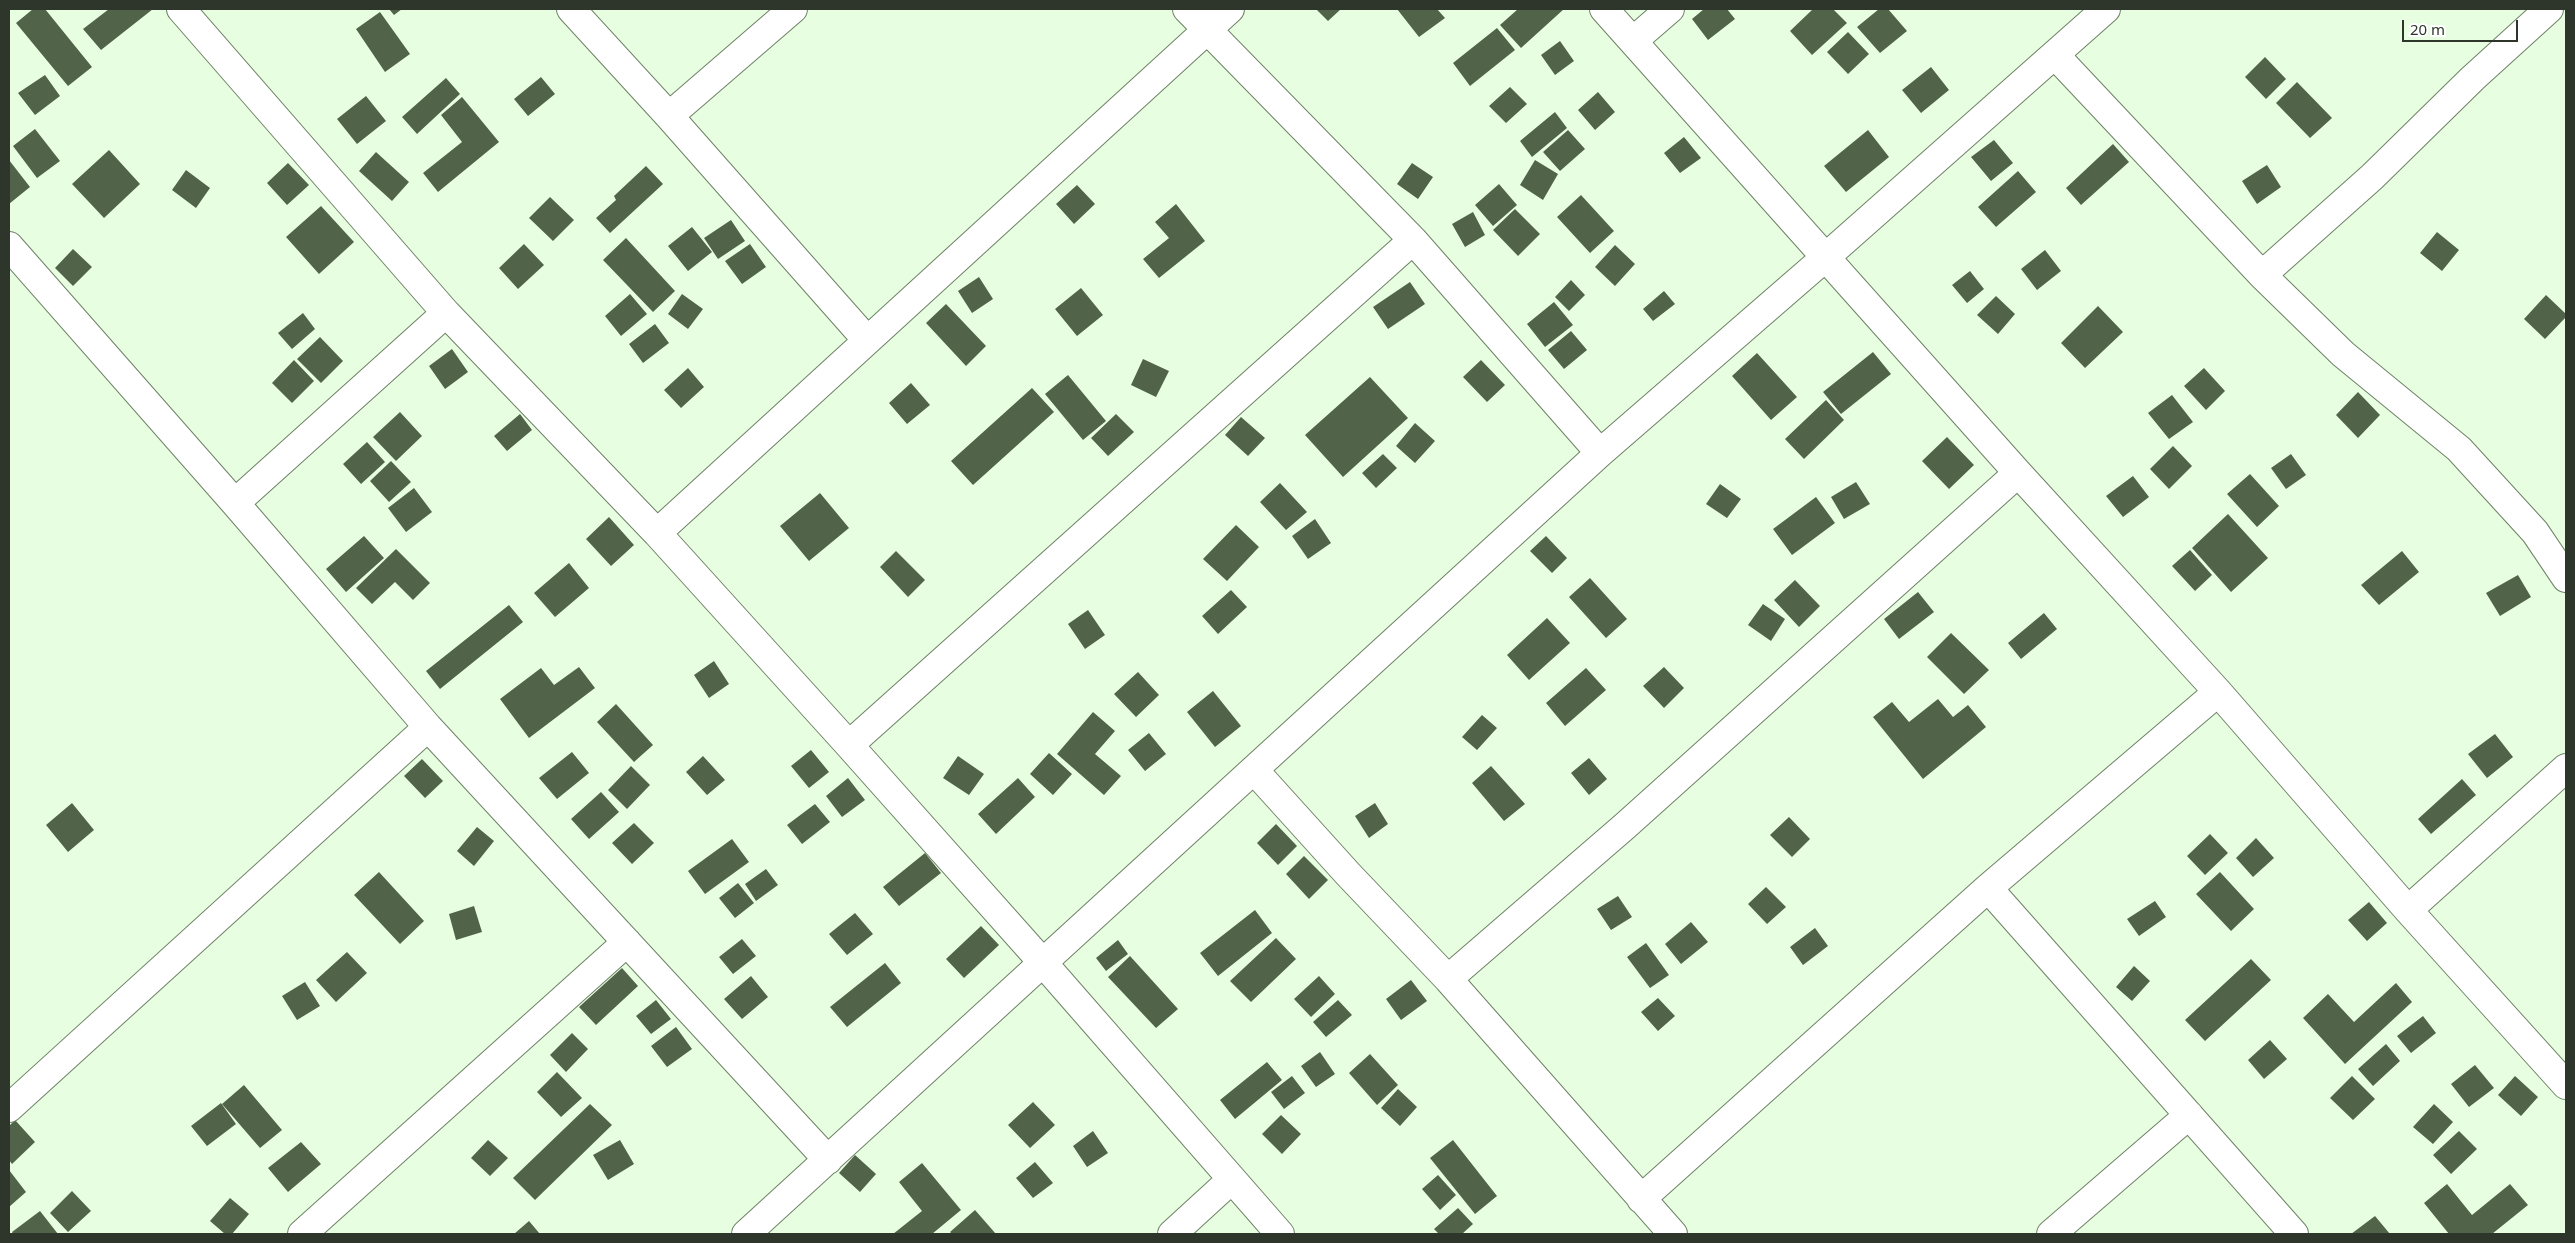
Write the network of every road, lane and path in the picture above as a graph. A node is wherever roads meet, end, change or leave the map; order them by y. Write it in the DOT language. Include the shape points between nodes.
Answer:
graph roads {
  1 [pos="181,9"];
  2 [pos="571,9"];
  3 [pos="793,9"];
  4 [pos="1187,9"];
  5 [pos="1230,9"];
  6 [pos="1604,9"];
  7 [pos="1670,9"];
  8 [pos="2106,9"];
  9 [pos="2549,9"];
  10 [pos="1206,30"];
  11 [pos="1633,41"];
  12 [pos="2055,55"];
  13 [pos="670,116"];
  14 [pos="1413,240"];
  15 [pos="9,246"];
  16 [pos="1827,256"];
  17 [pos="2262,275"];
  18 [pos="446,313"];
  19 [pos="866,339"];
  20 [pos="1600,453"];
  21 [pos="2018,473"];
  22 [pos="235,503"];
  23 [pos="657,533"];
  24 [pos="2566,578"];
  25 [pos="2218,692"];
  26 [pos="428,727"];
  27 [pos="849,745"];
  28 [pos="2566,768"];
  29 [pos="1254,770"];
  30 [pos="1988,888"];
  31 [pos="2408,910"];
  32 [pos="627,942"];
  33 [pos="1044,964"];
  34 [pos="1448,979"];
  35 [pos="2566,1085"];
  36 [pos="9,1108"];
  37 [pos="2189,1115"];
  38 [pos="828,1160"];
  39 [pos="1231,1180"];
  40 [pos="1641,1199"];
  41 [pos="302,1234"];
  42 [pos="746,1234"];
  43 [pos="1172,1234"];
  44 [pos="1280,1234"];
  45 [pos="1673,1234"];
  46 [pos="2051,1234"];
  47 [pos="2294,1234"];
  1 -- 18 [label="street"];
  2 -- 13 [label="street"];
  3 -- 13 [label="street"];
  4 -- 10 [label="street"];
  5 -- 10 [label="street"];
  6 -- 11 [label="street"];
  7 -- 11 [label="street"];
  8 -- 12 [label="street"];
  9 -- 17 [label="street" via="2372,177"];
  10 -- 14 [label="street"];
  10 -- 19 [label="street"];
  11 -- 16 [label="street"];
  12 -- 16 [label="street"];
  12 -- 17 [label="street"];
  13 -- 19 [label="street"];
  14 -- 20 [label="street"];
  14 -- 27 [label="street"];
  15 -- 22 [label="street"];
  16 -- 20 [label="street"];
  16 -- 21 [label="street"];
  17 -- 24 [label="street" via="2343,354 2459,449 2535,532"];
  18 -- 22 [label="street"];
  18 -- 23 [label="street"];
  19 -- 23 [label="street"];
  20 -- 29 [label="street"];
  21 -- 25 [label="street"];
  21 -- 34 [label="street" via="1632,820"];
  22 -- 26 [label="street"];
  23 -- 27 [label="street"];
  25 -- 30 [label="street"];
  25 -- 31 [label="street"];
  26 -- 32 [label="street"];
  26 -- 36 [label="street"];
  27 -- 33 [label="street"];
  28 -- 31 [label="street"];
  29 -- 33 [label="street"];
  29 -- 34 [label="street"];
  30 -- 37 [label="street"];
  30 -- 40 [label="street"];
  31 -- 35 [label="street"];
  32 -- 38 [label="street"];
  32 -- 41 [label="street"];
  33 -- 38 [label="street"];
  33 -- 39 [label="street"];
  34 -- 40 [label="street"];
  37 -- 46 [label="street"];
  37 -- 47 [label="street"];
  38 -- 42 [label="street"];
  39 -- 43 [label="street"];
  39 -- 44 [label="street"];
  40 -- 45 [label="street"];
}
